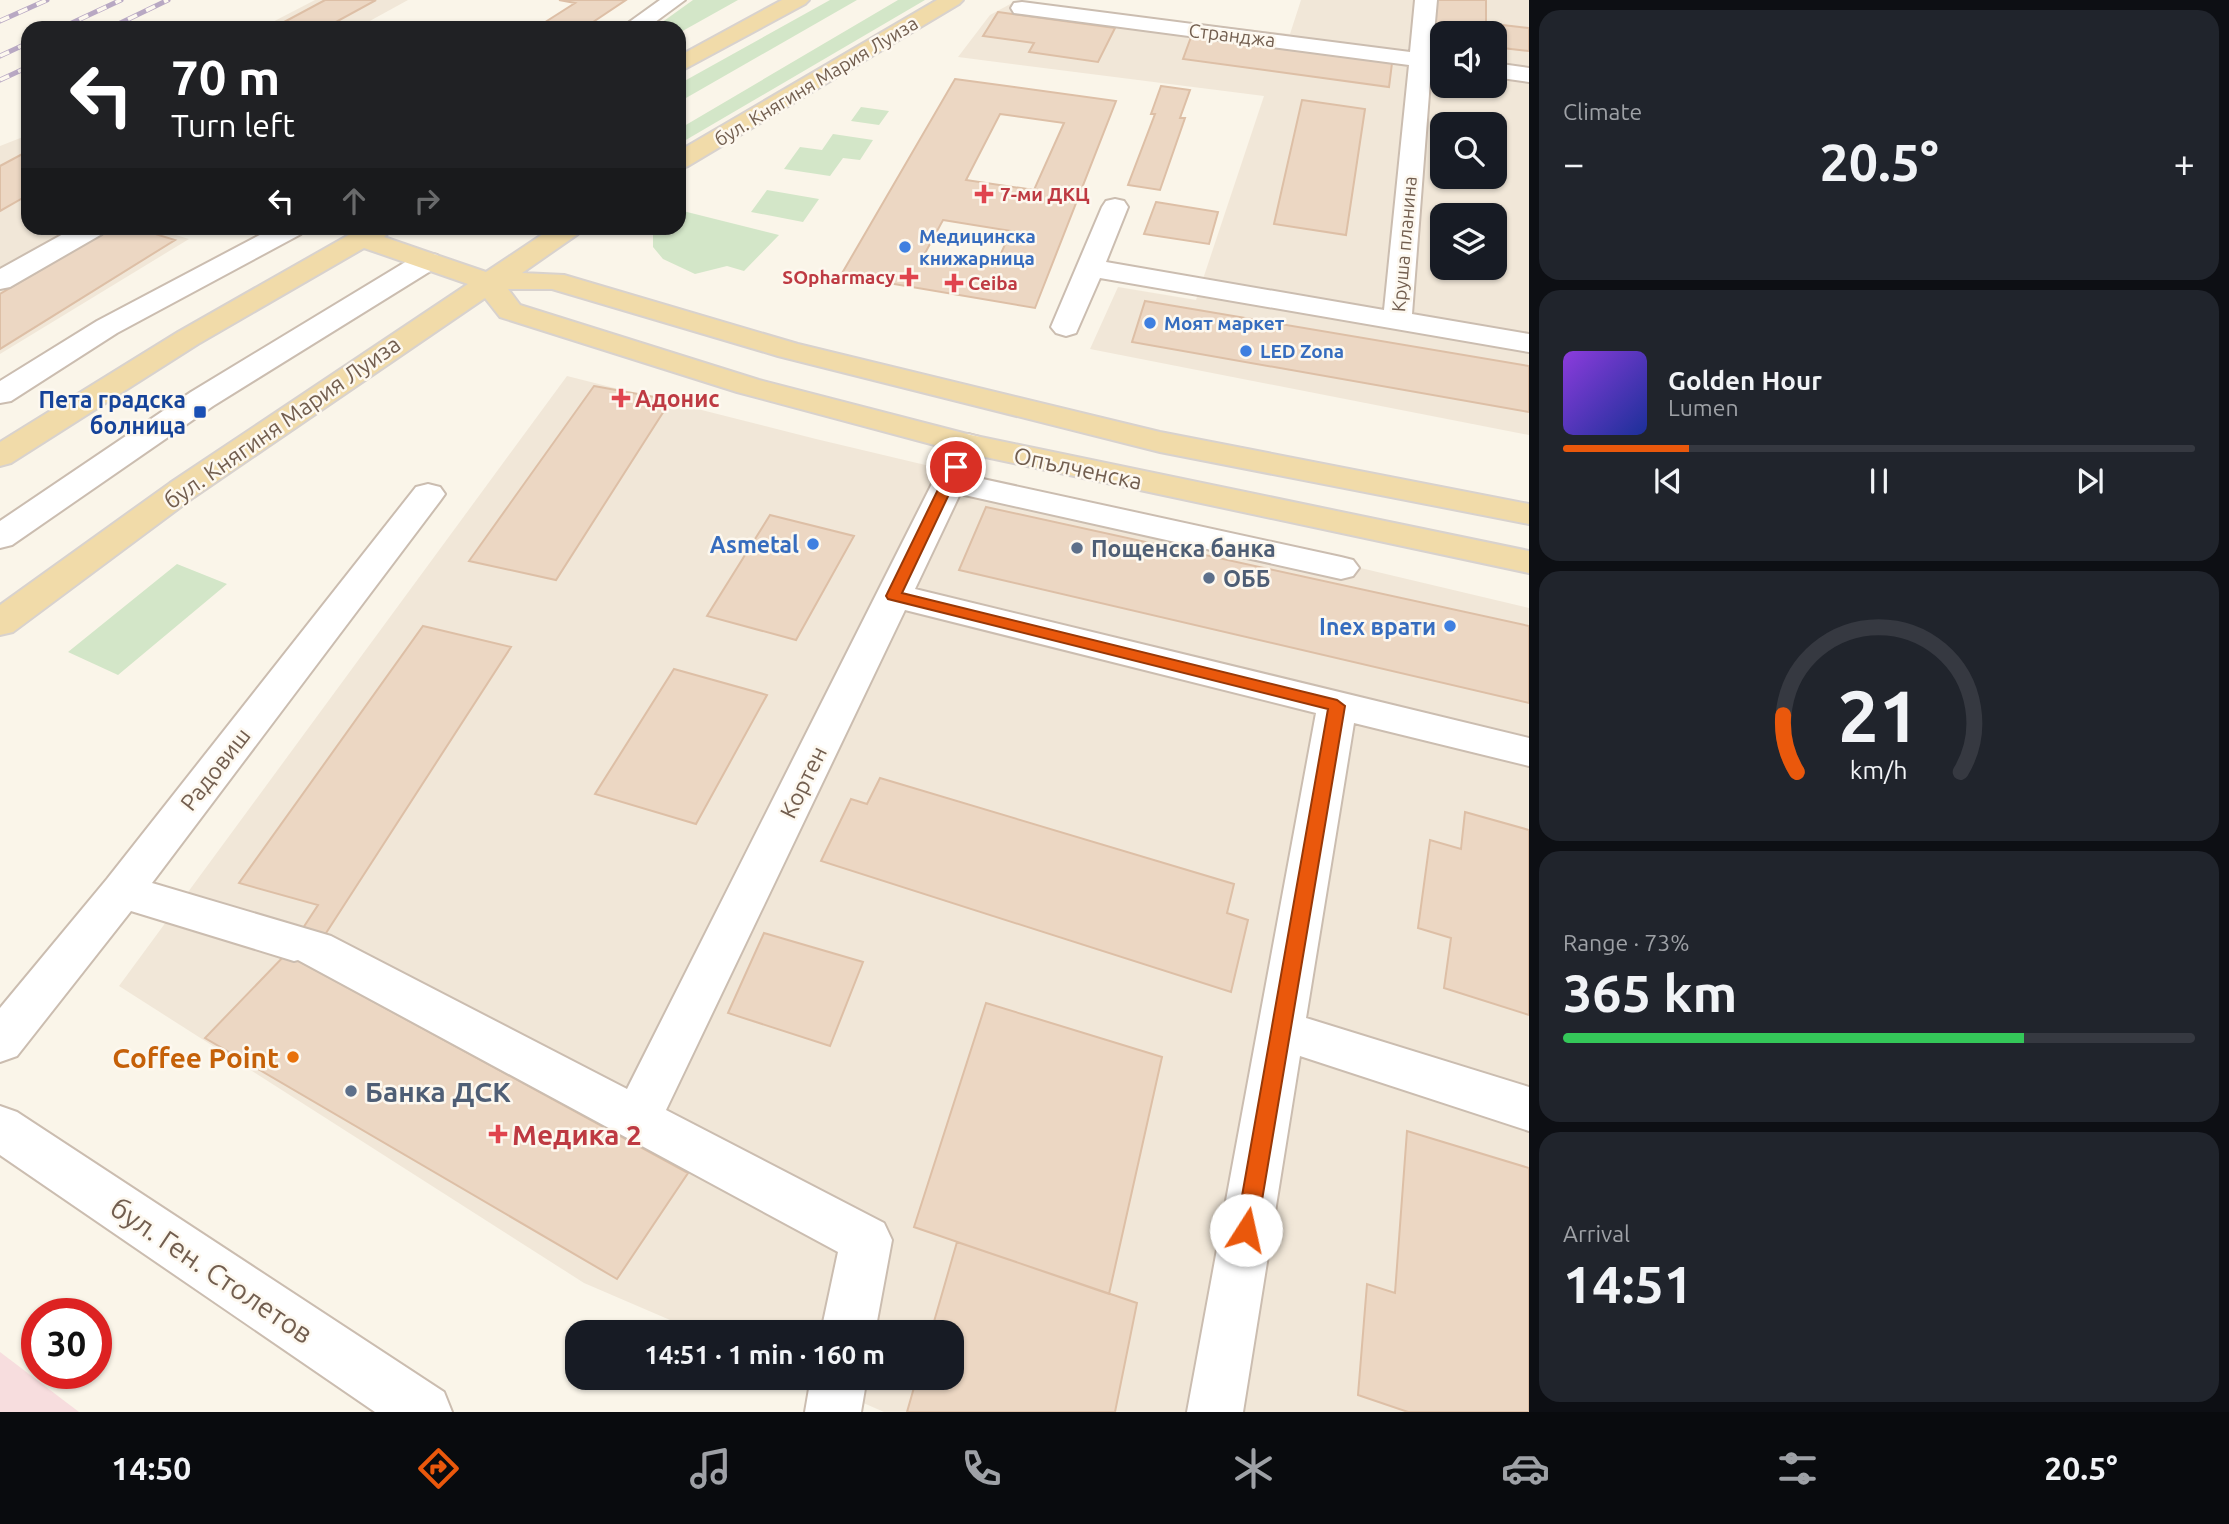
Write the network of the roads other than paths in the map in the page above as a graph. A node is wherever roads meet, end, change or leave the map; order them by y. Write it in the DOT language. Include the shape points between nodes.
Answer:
graph roads {
  1 [pos="674,0"];
  2 [pos="798,0"];
  3 [pos="952,0"];
  4 [pos="1426,0"];
  5 [pos="1022,8"];
  6 [pos="642,21"];
  7 [pos="1430,41"];
  8 [pos="686,61"];
  9 [pos="1430,62"];
  10 [pos="1507,72"];
  11 [pos="1529,75"];
  12 [pos="1430,77"];
  13 [pos="686,157"];
  14 [pos="1115,207"];
  15 [pos="81,235"];
  16 [pos="279,235"];
  17 [pos="368,235"];
  18 [pos="375,235"];
  19 [pos="558,235"];
  20 [pos="427,261"];
  21 [pos="1090,268"];
  22 [pos="0,281"];
  23 [pos="486,281"];
  24 [pos="1397,322"];
  25 [pos="1066,327"];
  26 [pos="1529,343"];
  27 [pos="0,394"];
  28 [pos="968,444"];
  29 [pos="0,456"];
  30 [pos="948,482"];
  31 [pos="428,494"];
  32 [pos="1529,514"];
  33 [pos="0,537"];
  34 [pos="1529,562"];
  35 [pos="1341,568"];
  36 [pos="894,596"];
  37 [pos="0,623"];
  38 [pos="1337,706"];
  39 [pos="1529,752"];
  40 [pos="122,891"];
  41 [pos="1281,1030"];
  42 [pos="0,1042"];
  43 [pos="1529,1109"];
  44 [pos="637,1119"];
  45 [pos="0,1128"];
  46 [pos="850,1320"];
  47 [pos="837,1390"];
  48 [pos="424,1412"];
  49 [pos="833,1412"];
  50 [pos="1215,1412"];
  1 -- 6 [label="street"];
  2 -- 8 [label="main road"];
  3 -- 13 [label="main road, бул. Княгиня Мария Луиза"];
  4 -- 7 [label="street, Круша планина"];
  5 -- 9 [label="street, Странджа"];
  10 -- 11 [label="street"];
  12 -- 24 [label="street, Круша планина"];
  14 -- 21 [label="street"];
  15 -- 22 [label="street"];
  16 -- 27 [label="street" via="107,327"];
  17 -- 29 [label="main road" via="177,344"];
  18 -- 20 [label="main road, Опълченска"];
  19 -- 23 [label="main road, бул. Княгиня Мария Луиза"];
  20 -- 23 [label="main road, Опълченска"];
  20 -- 33 [label="street" via="202,399"];
  21 -- 24 [label="street, Круша планина"];
  21 -- 25 [label="street"];
  23 -- 28 [label="main road, Опълченска" via="510,311 748,386"];
  23 -- 32 [label="main road, Опълченска" via="554,281 788,350 1003,405 1160,442"];
  23 -- 37 [label="main road, бул. Княгиня Мария Луиза" via="181,490"];
  24 -- 26 [label="street"];
  28 -- 30 [label="street, Кортен"];
  28 -- 34 [label="main road, Опълченска"];
  30 -- 35 [label="street"];
  30 -- 36 [label="street, Кортен"];
  31 -- 40 [label="street, Радовиш"];
  36 -- 38 [label="street"];
  36 -- 44 [label="street, Кортен"];
  38 -- 39 [label="street"];
  38 -- 41 [label="street"];
  40 -- 42 [label="street, Радовиш"];
  40 -- 44 [label="street" via="305,946"];
  41 -- 43 [label="street"];
  41 -- 50 [label="street"];
  44 -- 46 [label="street" via="866,1240"];
  45 -- 48 [label="street, бул. Ген. Столетов"];
  47 -- 49 [label="street"];
}
